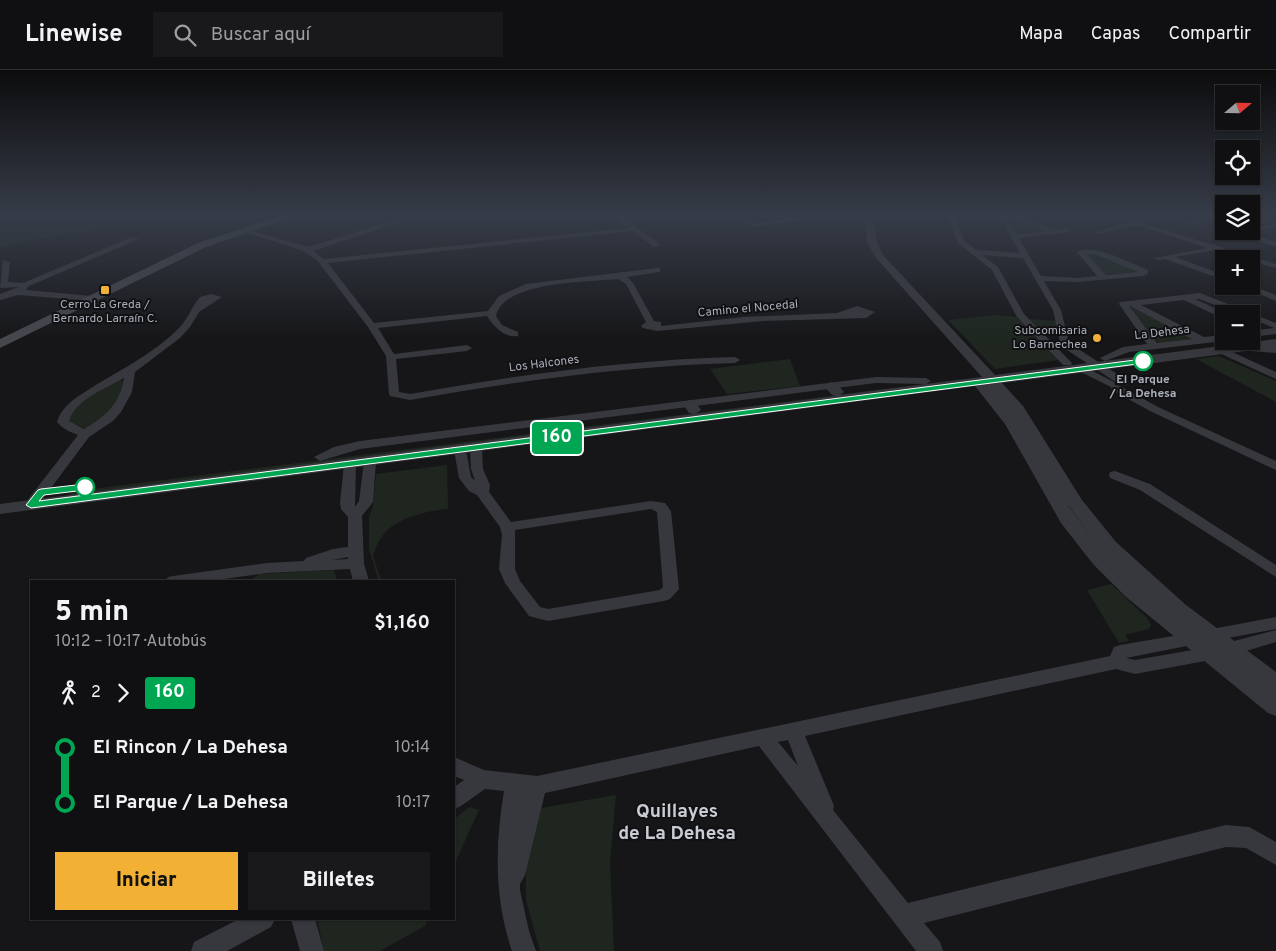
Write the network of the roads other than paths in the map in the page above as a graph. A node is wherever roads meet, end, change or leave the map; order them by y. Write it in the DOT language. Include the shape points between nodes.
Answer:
graph roads {
  1 [pos="96,256"];
  2 [pos="179,256"];
  3 [pos="316,256"];
  4 [pos="376,256"];
  5 [pos="880,256"];
  6 [pos="980,256"];
  7 [pos="1025,256"];
  8 [pos="1085,256"];
  9 [pos="1106,256"];
  10 [pos="1173,256"];
  11 [pos="1168,257"];
  12 [pos="1158,258"];
  13 [pos="323,261"];
  14 [pos="6,262"];
  15 [pos="1260,262"];
  16 [pos="1276,266"];
  17 [pos="647,271"];
  18 [pos="1215,275"];
  19 [pos="620,276"];
  20 [pos="1103,277"];
  21 [pos="1038,278"];
  22 [pos="2,285"];
  23 [pos="21,289"];
  24 [pos="1260,294"];
  25 [pos="0,297"];
  26 [pos="1184,297"];
  27 [pos="92,299"];
  28 [pos="1275,302"];
  29 [pos="1131,303"];
  30 [pos="1227,305"];
  31 [pos="198,310"];
  32 [pos="1215,312"];
  33 [pos="491,314"];
  34 [pos="839,316"];
  35 [pos="1260,319"];
  36 [pos="372,326"];
  37 [pos="1276,326"];
  38 [pos="1276,331"];
  39 [pos="515,334"];
  40 [pos="1040,335"];
  41 [pos="1260,335"];
  42 [pos="1062,336"];
  43 [pos="1276,337"];
  44 [pos="1260,338"];
  45 [pos="1202,340"];
  46 [pos="1260,340"];
  47 [pos="1215,343"];
  48 [pos="1260,343"];
  49 [pos="0,344"];
  50 [pos="1215,344"];
  51 [pos="1276,344"];
  52 [pos="1215,345"];
  53 [pos="1154,346"];
  54 [pos="467,348"];
  55 [pos="1232,350"];
  56 [pos="1276,350"];
  57 [pos="391,357"];
  58 [pos="735,360"];
  59 [pos="1067,363"];
  60 [pos="1095,363"];
  61 [pos="130,372"];
  62 [pos="1276,376"];
  63 [pos="983,378"];
  64 [pos="1120,386"];
  65 [pos="1195,423"];
  66 [pos="85,434"];
  67 [pos="476,448"];
  68 [pos="460,450"];
  69 [pos="1276,458"];
  70 [pos="370,462"];
  71 [pos="350,464"];
  72 [pos="1276,466"];
  73 [pos="477,469"];
  74 [pos="463,471"];
  75 [pos="1115,475"];
  76 [pos="368,485"];
  77 [pos="348,489"];
  78 [pos="41,492"];
  79 [pos="482,492"];
  80 [pos="0,498"];
  81 [pos="31,505"];
  82 [pos="0,509"];
  83 [pos="356,516"];
  84 [pos="507,527"];
  85 [pos="1074,529"];
  86 [pos="1096,530"];
  87 [pos="355,558"];
  88 [pos="1276,572"];
  89 [pos="244,576"];
  90 [pos="187,580"];
  91 [pos="361,580"];
  92 [pos="1141,588"];
  93 [pos="1276,623"];
  94 [pos="1276,636"];
  95 [pos="1191,639"];
  96 [pos="1217,646"];
  97 [pos="1116,662"];
  98 [pos="1276,685"];
  99 [pos="1276,706"];
  100 [pos="793,730"];
  101 [pos="762,736"];
  102 [pos="455,767"];
  103 [pos="482,779"];
  104 [pos="515,784"];
  105 [pos="537,784"];
  106 [pos="455,798"];
  107 [pos="829,821"];
  108 [pos="1276,854"];
  109 [pos="509,897"];
  110 [pos="903,916"];
  111 [pos="261,920"];
  112 [pos="303,920"];
  113 [pos="204,951"];
  114 [pos="312,951"];
  115 [pos="524,951"];
  116 [pos="931,951"];
  1 -- 23 [label="street"];
  2 -- 27 [label="main road"];
  3 -- 13 [label="street, Los Halcones"];
  4 -- 13 [label="street"];
  5 -- 63 [label="street" via="902,281 908,301"];
  6 -- 40 [label="street" via="993,267 1020,315"];
  7 -- 21 [label="street"];
  8 -- 20 [label="street"];
  9 -- 20 [label="street" via="1145,272"];
  10 -- 11 [label="street"];
  11 -- 12 [label="street"];
  11 -- 18 [label="street"];
  13 -- 36 [label="street, Los Halcones"];
  14 -- 22 [label="street"];
  15 -- 16 [label="street"];
  17 -- 19 [label="street"];
  19 -- 33 [label="street" via="529,286 502,298"];
  19 -- 34 [label="street, Camino el Nocedal" via="629,283 655,325 683,328 744,320"];
  20 -- 21 [label="street" via="1072,280"];
  21 -- 42 [label="street" via="1059,314"];
  22 -- 23 [label="street"];
  23 -- 25 [label="street"];
  23 -- 27 [label="street"];
  24 -- 28 [label="street"];
  26 -- 29 [label="street"];
  26 -- 30 [label="street" via="1206,297"];
  26 -- 32 [label="street"];
  27 -- 49 [label="main road"];
  29 -- 45 [label="street"];
  29 -- 53 [label="street" via="1123,306"];
  31 -- 61 [label="street" via="185,327"];
  33 -- 36 [label="street"];
  33 -- 39 [label="street" via="500,326"];
  35 -- 37 [label="street"];
  36 -- 57 [label="street, Los Halcones"];
  38 -- 41 [label="street"];
  40 -- 42 [label="street"];
  40 -- 59 [label="street"];
  42 -- 60 [label="street" via="1064,344"];
  43 -- 44 [label="street"];
  45 -- 47 [label="street, La Dehesa"];
  45 -- 53 [label="street, La Dehesa"];
  46 -- 51 [label="street"];
  48 -- 56 [label="street"];
  50 -- 60 [label="street"];
  52 -- 60 [label="street"];
  53 -- 60 [label="street, La Dehesa" via="1121,351"];
  54 -- 57 [label="street"];
  55 -- 62 [label="street"];
  57 -- 58 [label="street, Los Halcones" via="394,394 410,398 488,384 643,365"];
  59 -- 60 [label="street"];
  59 -- 63 [label="street"];
  60 -- 63 [label="street"];
  60 -- 64 [label="street"];
  60 -- 64 [label="street"];
  61 -- 66 [label="street" via="127,392 117,410"];
  61 -- 66 [label="street" via="84,397 65,413 62,419 66,426"];
  63 -- 67 [label="street"];
  63 -- 78 [label="street" via="834,389"];
  63 -- 85 [label="street"];
  63 -- 86 [label="street" via="1024,416 1067,491"];
  64 -- 65 [label="street" via="1143,404"];
  65 -- 69 [label="street"];
  65 -- 72 [label="street"];
  66 -- 78 [label="street"];
  67 -- 68 [label="street"];
  67 -- 73 [label="street"];
  68 -- 70 [label="street"];
  68 -- 74 [label="street"];
  70 -- 71 [label="street"];
  70 -- 76 [label="street"];
  71 -- 77 [label="street"];
  71 -- 81 [label="street"];
  73 -- 74 [label="street"];
  73 -- 79 [label="street" via="483,484"];
  74 -- 79 [label="street" via="469,484"];
  75 -- 88 [label="street" via="1138,483"];
  76 -- 77 [label="street"];
  76 -- 83 [label="street" via="366,504"];
  77 -- 83 [label="street" via="348,508"];
  78 -- 80 [label="street"];
  78 -- 81 [label="street"];
  79 -- 84 [label="street"];
  81 -- 82 [label="street"];
  83 -- 87 [label="street"];
  84 -- 84 [label="street" via="506,564 510,576 532,610 539,614 664,595 672,588 664,511 660,506 651,504"];
  85 -- 86 [label="street" via="1086,533"];
  85 -- 92 [label="street" via="1100,559"];
  86 -- 92 [label="street"];
  87 -- 89 [label="street"];
  87 -- 91 [label="street"];
  89 -- 90 [label="street"];
  92 -- 95 [label="street"];
  92 -- 96 [label="street"];
  93 -- 96 [label="street"];
  94 -- 96 [label="street"];
  95 -- 96 [label="street"];
  95 -- 97 [label="street" via="1120,652"];
  96 -- 97 [label="street" via="1135,667"];
  96 -- 98 [label="street"];
  96 -- 99 [label="street"];
  97 -- 100 [label="street"];
  100 -- 101 [label="street"];
  100 -- 107 [label="street"];
  101 -- 105 [label="street"];
  101 -- 107 [label="street"];
  102 -- 103 [label="street"];
  103 -- 104 [label="street"];
  103 -- 106 [label="street"];
  104 -- 105 [label="street"];
  104 -- 109 [label="street" via="509,818"];
  105 -- 109 [label="street"];
  107 -- 110 [label="street"];
  108 -- 110 [label="street" via="1249,838 1226,836"];
  109 -- 115 [label="street"];
  110 -- 116 [label="street"];
  111 -- 113 [label="street"];
  112 -- 114 [label="street"];
}
